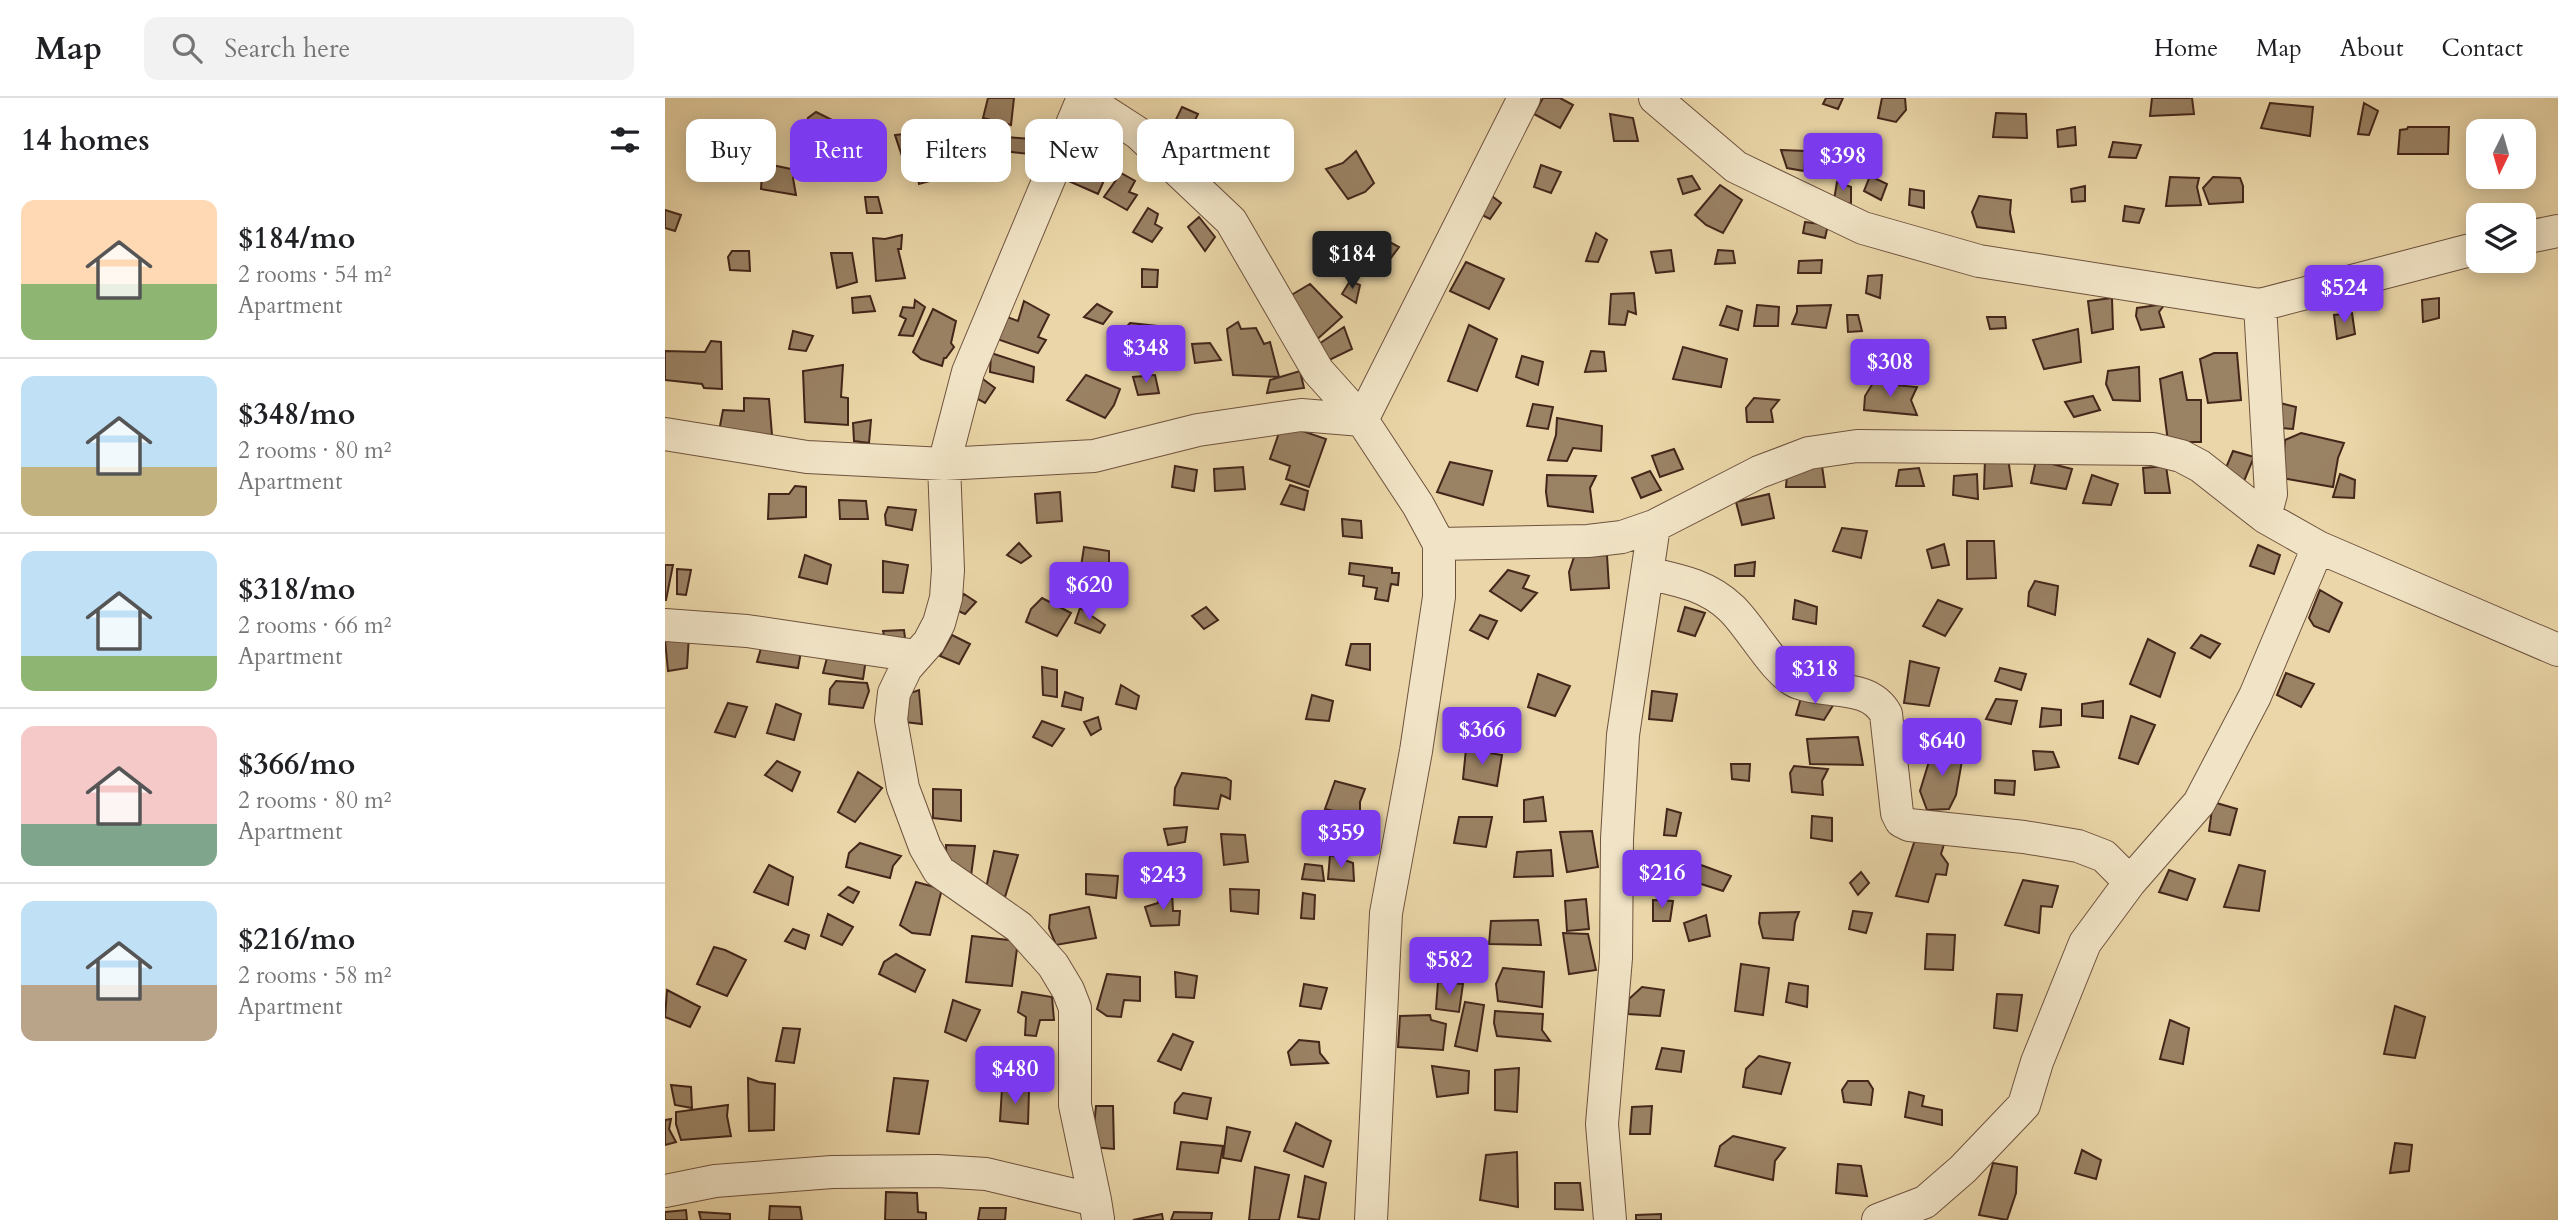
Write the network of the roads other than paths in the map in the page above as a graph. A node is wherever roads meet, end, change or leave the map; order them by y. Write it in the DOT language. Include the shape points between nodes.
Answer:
graph roads {
  1 [pos="1083,98"];
  2 [pos="1524,98"];
  3 [pos="1655,98"];
  4 [pos="2558,231"];
  5 [pos="2536,235"];
  6 [pos="2466,251"];
  7 [pos="2260,305"];
  8 [pos="1362,420"];
  9 [pos="665,434"];
  10 [pos="944,464"];
  11 [pos="2265,517"];
  12 [pos="1654,526"];
  13 [pos="1439,544"];
  14 [pos="2318,547"];
  15 [pos="1647,573"];
  16 [pos="665,625"];
  17 [pos="2558,650"];
  18 [pos="916,656"];
  19 [pos="2130,882"];
  20 [pos="665,1191"];
  21 [pos="1097,1210"];
  22 [pos="1371,1220"];
  23 [pos="1610,1220"];
  24 [pos="1878,1220"];
  1 -- 8 [label="street" via="1138,133 1231,221 1318,371"];
  1 -- 10 [label="street" via="968,372"];
  2 -- 8 [label="street"];
  3 -- 7 [label="street" via="1736,167 1863,229 1979,261"];
  4 -- 5 [label="street"];
  6 -- 7 [label="street"];
  7 -- 11 [label="street" via="2271,494"];
  8 -- 10 [label="street" via="1301,415 1198,430 1094,456"];
  8 -- 13 [label="street"];
  9 -- 10 [label="street" via="807,457"];
  10 -- 18 [label="street" via="946,598 939,623"];
  11 -- 12 [label="street" via="2200,466 2153,449 1857,446 1808,453 1759,472"];
  11 -- 14 [label="street"];
  12 -- 13 [label="street" via="1622,537 1588,541"];
  12 -- 15 [label="street"];
  13 -- 22 [label="street" via="1439,597 1386,913"];
  14 -- 17 [label="street"];
  14 -- 19 [label="street" via="2255,696 2199,803"];
  15 -- 19 [label="street" via="1711,592 1798,683 1870,696 1881,704 1887,714 1901,821 2078,846 2104,856"];
  15 -- 23 [label="street" via="1621,761 1616,958 1602,1124"];
  16 -- 18 [label="street" via="747,631"];
  18 -- 21 [label="street" via="894,693 891,720 904,788 925,847 939,871 1019,927 1053,965 1068,990 1075,1008 1075,1105"];
  19 -- 24 [label="street" via="2085,943 2036,1062 2024,1105 1925,1202"];
  20 -- 21 [label="street" via="715,1181 832,1172 936,1171 986,1174"];
}
